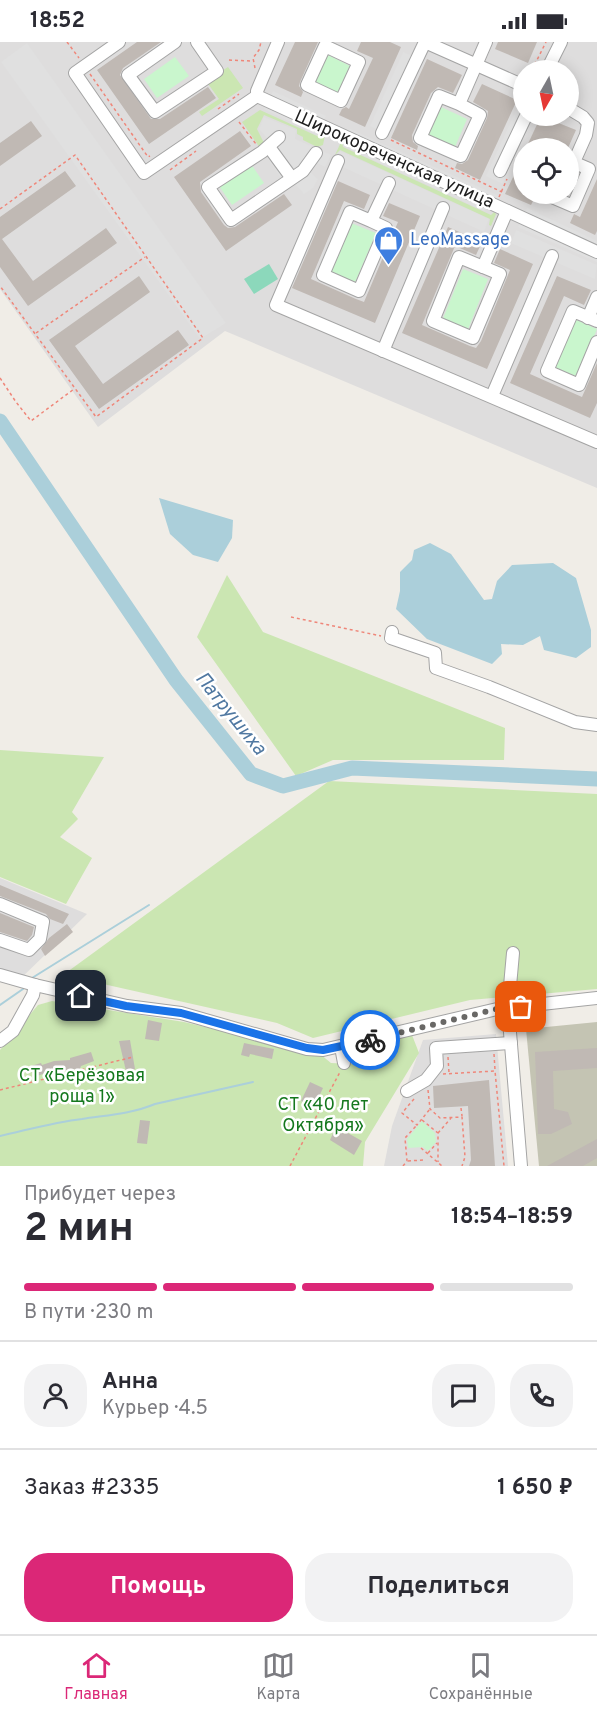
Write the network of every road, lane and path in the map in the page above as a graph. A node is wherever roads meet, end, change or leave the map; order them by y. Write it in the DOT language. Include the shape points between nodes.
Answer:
graph roads {
  1 [pos="119,42"];
  2 [pos="175,42"];
  3 [pos="197,42"];
  4 [pos="261,42"];
  5 [pos="278,42"];
  6 [pos="349,42"];
  7 [pos="425,42"];
  8 [pos="486,42"];
  9 [pos="546,42"];
  10 [pos="561,42"];
  11 [pos="343,54"];
  12 [pos="229,60"];
  13 [pos="537,60"];
  14 [pos="552,60"];
  15 [pos="252,61"];
  16 [pos="476,65"];
  17 [pos="254,76"];
  18 [pos="513,82"];
  19 [pos="257,96"];
  20 [pos="459,104"];
  21 [pos="579,115"];
  22 [pos="238,121"];
  23 [pos="521,126"];
  24 [pos="382,133"];
  25 [pos="279,136"];
  26 [pos="579,147"];
  27 [pos="265,149"];
  28 [pos="316,153"];
  29 [pos="338,160"];
  30 [pos="579,165"];
  31 [pos="500,171"];
  32 [pos="291,177"];
  33 [pos="389,183"];
  34 [pos="579,192"];
  35 [pos="442,208"];
  36 [pos="0,209"];
  37 [pos="507,211"];
  38 [pos="371,221"];
  39 [pos="597,252"];
  40 [pos="146,256"];
  41 [pos="552,256"];
  42 [pos="483,267"];
  43 [pos="0,286"];
  44 [pos="597,297"];
  45 [pos="593,319"];
  46 [pos="35,334"];
  47 [pos="597,342"];
  48 [pos="383,351"];
  49 [pos="0,378"];
  50 [pos="75,388"];
  51 [pos="492,396"];
  52 [pos="597,442"];
  53 [pos="291,616"];
  54 [pos="391,635"];
  55 [pos="597,725"];
  56 [pos="0,904"];
  57 [pos="0,940"];
  58 [pos="513,953"];
  59 [pos="0,975"];
  60 [pos="35,985"];
  61 [pos="597,998"];
  62 [pos="508,1008"];
  63 [pos="0,1041"];
  64 [pos="511,1042"];
  65 [pos="493,1044"];
  66 [pos="341,1047"];
  67 [pos="448,1047"];
  68 [pos="133,1058"];
  69 [pos="344,1063"];
  70 [pos="495,1071"];
  71 [pos="442,1074"];
  72 [pos="449,1074"];
  73 [pos="428,1083"];
  74 [pos="0,1090"];
  75 [pos="411,1095"];
  76 [pos="461,1108"];
  77 [pos="430,1109"];
  78 [pos="462,1117"];
  79 [pos="452,1118"];
  80 [pos="422,1120"];
  81 [pos="417,1125"];
  82 [pos="438,1133"];
  83 [pos="437,1142"];
  84 [pos="421,1148"];
  85 [pos="428,1153"];
  86 [pos="407,1161"];
  87 [pos="423,1161"];
  88 [pos="438,1162"];
  89 [pos="290,1166"];
  90 [pos="403,1166"];
  91 [pos="442,1166"];
  92 [pos="462,1166"];
  93 [pos="504,1166"];
  94 [pos="521,1166"];
  1 -- 19 [label="street" via="75,73 144,173"];
  2 -- 3 [label="street" via="128,75 156,112 217,71"];
  4 -- 15 [label="path"];
  5 -- 19 [label="street"];
  6 -- 11 [label="street"];
  7 -- 16 [label="street"];
  7 -- 24 [label="street"];
  8 -- 16 [label="street"];
  9 -- 13 [label="path"];
  10 -- 14 [label="street"];
  11 -- 11 [label="street" via="359,62 341,101 306,85 325,46"];
  12 -- 15 [label="path"];
  15 -- 17 [label="path"];
  16 -- 18 [label="street"];
  16 -- 20 [label="street"];
  19 -- 37 [label="street, Широкореченская улица"];
  20 -- 20 [label="street" via="480,115 461,156 420,138 439,96"];
  21 -- 26 [label="street" via="588,123"];
  22 -- 27 [label="path"];
  23 -- 31 [label="street"];
  25 -- 27 [label="street"];
  27 -- 32 [label="street"];
  27 -- 32 [label="street" via="208,188 231,220"];
  28 -- 32 [label="street" via="303,171"];
  29 -- 48 [label="street" via="276,305"];
  30 -- 34 [label="street" via="589,169"];
  33 -- 38 [label="street"];
  35 -- 48 [label="street"];
  36 -- 40 [label="path" via="75,155"];
  37 -- 39 [label="street, Широкореченская улица"];
  37 -- 42 [label="street"];
  38 -- 38 [label="street" via="386,228 359,291 322,275 350,212"];
  40 -- 46 [label="path"];
  40 -- 50 [label="path" via="203,338 96,417"];
  41 -- 51 [label="street"];
  42 -- 42 [label="street" via="459,257 433,321 473,338 500,274"];
  43 -- 46 [label="path"];
  44 -- 45 [label="street"];
  45 -- 47 [label="street" via="573,311 547,371 579,385"];
  46 -- 50 [label="path"];
  48 -- 51 [label="street"];
  49 -- 50 [label="path" via="31,421"];
  51 -- 52 [label="street"];
  53 -- 54 [label="path"];
  54 -- 55 [label="street" via="435,652 436,668 575,722"];
  56 -- 57 [label="street" via="43,922 40,939 29,950"];
  58 -- 62 [label="street"];
  59 -- 60 [label="street"];
  60 -- 63 [label="street" via="13,1031"];
  60 -- 66 [label="street" via="126,1006 181,1013 307,1048"];
  61 -- 62 [label="street"];
  62 -- 64 [label="street"];
  62 -- 66 [label="street"];
  64 -- 65 [label="street"];
  64 -- 94 [label="street"];
  65 -- 67 [label="street"];
  65 -- 70 [label="path"];
  66 -- 69 [label="street"];
  67 -- 72 [label="path"];
  67 -- 75 [label="street" via="436,1048 437,1066"];
  68 -- 74 [label="path"];
  69 -- 89 [label="path"];
  70 -- 72 [label="path"];
  70 -- 93 [label="path"];
  71 -- 72 [label="path"];
  73 -- 77 [label="path"];
  75 -- 81 [label="path" via="402,1113"];
  76 -- 78 [label="path"];
  77 -- 79 [label="path" via="440,1118"];
  77 -- 80 [label="path"];
  78 -- 79 [label="path"];
  78 -- 92 [label="path"];
  79 -- 82 [label="path"];
  80 -- 81 [label="path"];
  80 -- 82 [label="path"];
  81 -- 86 [label="path" via="405,1138"];
  82 -- 83 [label="path"];
  83 -- 85 [label="path"];
  83 -- 88 [label="path"];
  84 -- 85 [label="path"];
  85 -- 88 [label="path"];
  86 -- 87 [label="path"];
  86 -- 90 [label="path"];
  88 -- 91 [label="path"];
}
